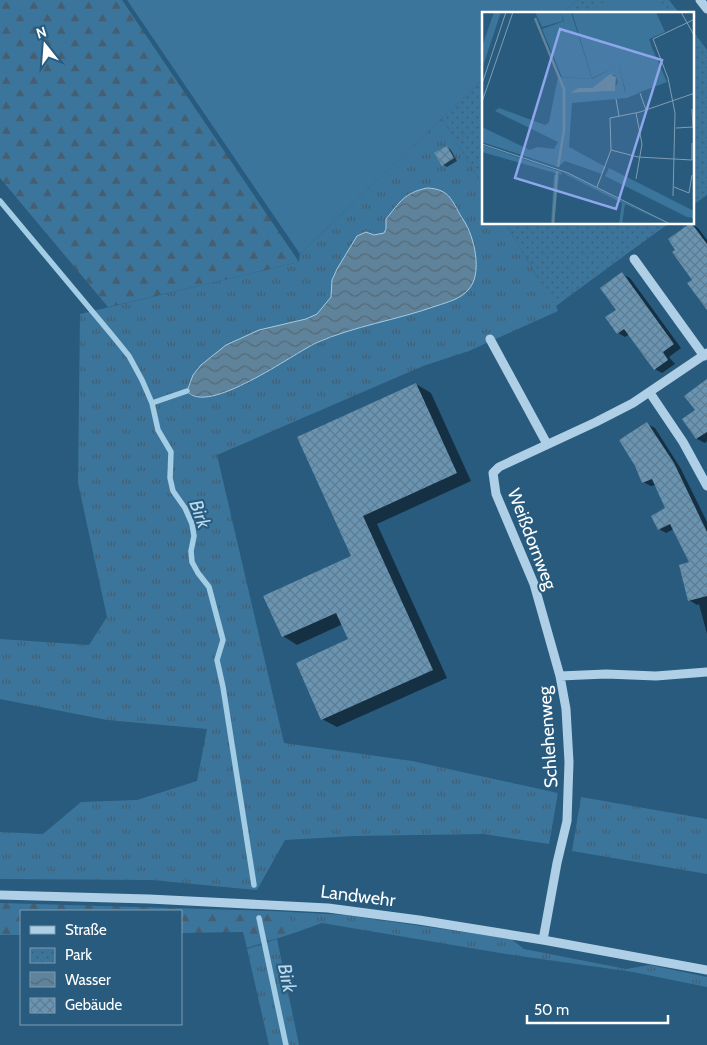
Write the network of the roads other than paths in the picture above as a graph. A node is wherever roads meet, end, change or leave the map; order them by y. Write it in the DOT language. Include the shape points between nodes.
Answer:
graph roads {
  1 [pos="700,0"];
  2 [pos="707,9"];
  3 [pos="634,259"];
  4 [pos="490,339"];
  5 [pos="705,355"];
  6 [pos="650,392"];
  7 [pos="547,444"];
  8 [pos="707,486"];
  9 [pos="707,672"];
  10 [pos="560,676"];
  11 [pos="0,895"];
  12 [pos="543,940"];
  13 [pos="707,970"];
  1 -- 2 [label="street"];
  3 -- 5 [label="street, Weißdornweg"];
  4 -- 7 [label="street"];
  5 -- 6 [label="street, Weißdornweg"];
  6 -- 7 [label="street, Weißdornweg"];
  6 -- 8 [label="street"];
  7 -- 10 [label="street, Weißdornweg" via="499,467 492,479 534,584"];
  9 -- 10 [label="street, Schlehenweg" via="656,676"];
  10 -- 12 [label="street, Schlehenweg" via="566,709 569,762 567,821"];
  11 -- 12 [label="street, Landwehr" via="328,908"];
  12 -- 13 [label="street, Landwehr"];
}
